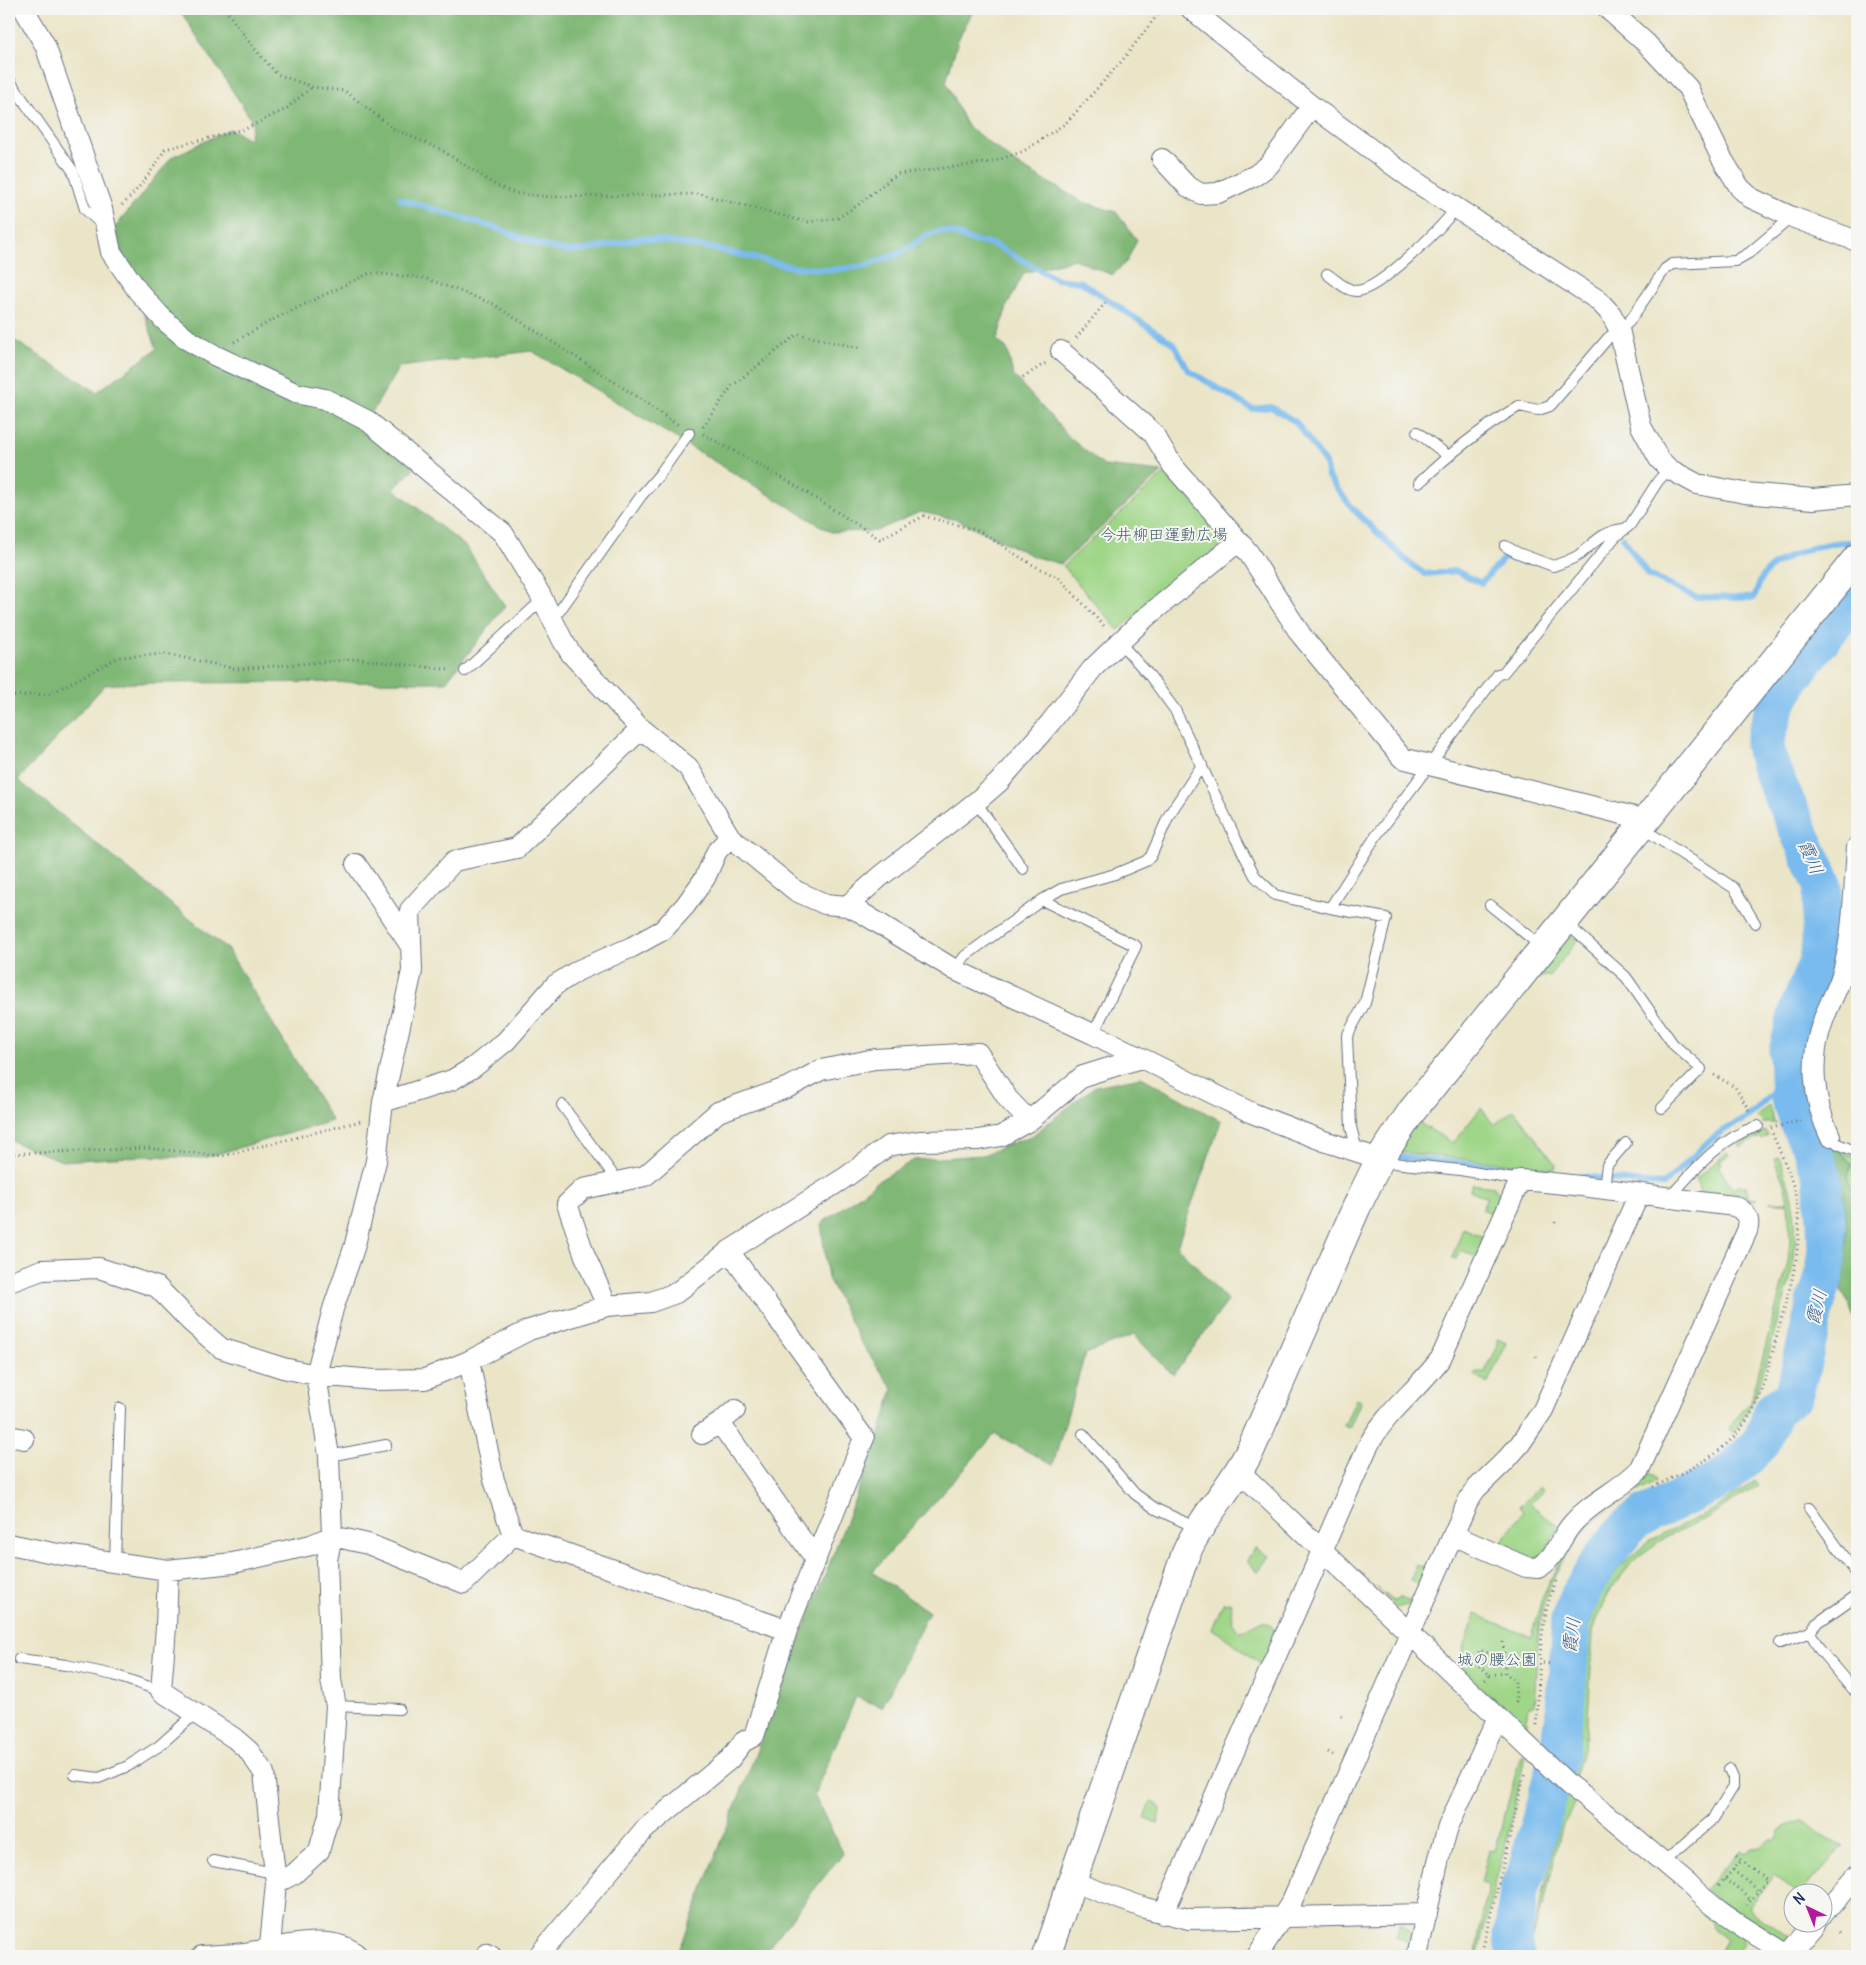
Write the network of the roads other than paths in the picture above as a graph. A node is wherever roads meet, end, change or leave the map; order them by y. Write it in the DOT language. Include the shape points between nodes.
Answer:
graph roads {
  1 [pos="24,9"];
  2 [pos="1191,9"];
  3 [pos="1608,9"];
  4 [pos="9,80"];
  5 [pos="1312,106"];
  6 [pos="1162,160"];
  7 [pos="1456,208"];
  8 [pos="1792,217"];
  9 [pos="104,218"];
  10 [pos="1857,241"];
  11 [pos="1327,274"];
  12 [pos="1619,330"];
  13 [pos="1061,351"];
  14 [pos="1418,432"];
  15 [pos="689,433"];
  16 [pos="1447,455"];
  17 [pos="1669,469"];
  18 [pos="1419,483"];
  19 [pos="1857,495"];
  20 [pos="1624,529"];
  21 [pos="1239,541"];
  22 [pos="1505,546"];
  23 [pos="1857,558"];
  24 [pos="543,599"];
  25 [pos="553,620"];
  26 [pos="1119,642"];
  27 [pos="466,671"];
  28 [pos="641,729"];
  29 [pos="1202,765"];
  30 [pos="1429,766"];
  31 [pos="976,802"];
  32 [pos="1643,823"];
  33 [pos="730,837"];
  34 [pos="1857,847"];
  35 [pos="356,864"];
  36 [pos="1023,869"];
  37 [pos="1042,900"];
  38 [pos="1490,905"];
  39 [pos="847,906"];
  40 [pos="1330,908"];
  41 [pos="1564,921"];
  42 [pos="1756,923"];
  43 [pos="410,945"];
  44 [pos="1543,948"];
  45 [pos="955,970"];
  46 [pos="1093,1034"];
  47 [pos="1141,1058"];
  48 [pos="562,1105"];
  49 [pos="1662,1108"];
  50 [pos="382,1109"];
  51 [pos="1029,1121"];
  52 [pos="1756,1122"];
  53 [pos="1830,1136"];
  54 [pos="1626,1143"];
  55 [pos="1857,1152"];
  56 [pos="1368,1155"];
  57 [pos="1520,1180"];
  58 [pos="1605,1180"];
  59 [pos="619,1183"];
  60 [pos="1639,1194"];
  61 [pos="1669,1198"];
  62 [pos="729,1252"];
  63 [pos="9,1282"];
  64 [pos="606,1306"];
  65 [pos="469,1361"];
  66 [pos="316,1374"];
  67 [pos="120,1408"];
  68 [pos="735,1410"];
  69 [pos="720,1423"];
  70 [pos="702,1434"];
  71 [pos="1083,1434"];
  72 [pos="386,1445"];
  73 [pos="329,1456"];
  74 [pos="1240,1472"];
  75 [pos="1809,1508"];
  76 [pos="1198,1529"];
  77 [pos="513,1535"];
  78 [pos="1453,1535"];
  79 [pos="332,1536"];
  80 [pos="9,1544"];
  81 [pos="1322,1550"];
  82 [pos="816,1560"];
  83 [pos="115,1562"];
  84 [pos="168,1570"];
  85 [pos="1856,1570"];
  86 [pos="1857,1595"];
  87 [pos="787,1630"];
  88 [pos="1810,1632"];
  89 [pos="1410,1633"];
  90 [pos="1780,1643"];
  91 [pos="19,1659"];
  92 [pos="161,1691"];
  93 [pos="1857,1694"];
  94 [pos="336,1706"];
  95 [pos="399,1710"];
  96 [pos="1503,1712"];
  97 [pos="196,1713"];
  98 [pos="1729,1769"];
  99 [pos="75,1775"];
  100 [pos="213,1861"];
  101 [pos="1663,1862"];
  102 [pos="1857,1875"];
  103 [pos="275,1878"];
  104 [pos="1072,1882"];
  105 [pos="1834,1902"];
  106 [pos="1163,1914"];
  107 [pos="1427,1914"];
  108 [pos="1281,1918"];
  109 [pos="1808,1932"];
  110 [pos="270,1952"];
  111 [pos="202,1956"];
  112 [pos="358,1956"];
  113 [pos="485,1956"];
  114 [pos="490,1956"];
  115 [pos="538,1956"];
  116 [pos="1046,1956"];
  117 [pos="1257,1956"];
  118 [pos="1417,1956"];
  119 [pos="1788,1956"];
  1 -- 9 [label="street" via="45,45"];
  2 -- 5 [label="street"];
  3 -- 8 [label="street" via="1688,88 1721,157 1740,188 1750,198"];
  4 -- 9 [label="lane" via="73,171 85,209"];
  5 -- 6 [label="street" via="1270,165 1218,193 1201,194 1187,186"];
  5 -- 7 [label="street"];
  7 -- 11 [label="lane" via="1414,253 1363,290 1347,289"];
  7 -- 12 [label="street" via="1598,300 1611,314"];
  8 -- 10 [label="street"];
  8 -- 12 [label="lane" via="1735,261 1672,264 1665,269 1630,322"];
  9 -- 24 [label="street" via="111,252 138,291 164,320 216,356 295,393 324,399 368,422 503,533"];
  12 -- 16 [label="lane" via="1608,338 1550,406 1538,410 1519,406 1485,426"];
  12 -- 17 [label="street" via="1641,426"];
  13 -- 21 [label="street" via="1153,433 1173,466"];
  14 -- 16 [label="lane"];
  15 -- 25 [label="lane"];
  16 -- 18 [label="lane"];
  17 -- 19 [label="street" via="1697,484 1745,493 1813,499"];
  17 -- 20 [label="lane"];
  20 -- 22 [label="lane" via="1602,535 1577,556 1553,566"];
  20 -- 30 [label="lane" via="1503,673 1498,674"];
  21 -- 26 [label="street"];
  21 -- 30 [label="street" via="1300,635 1402,758"];
  23 -- 32 [label="street"];
  24 -- 25 [label="street"];
  24 -- 27 [label="lane"];
  25 -- 28 [label="street" via="572,655"];
  26 -- 29 [label="lane" via="1176,710"];
  26 -- 31 [label="street" via="1093,668 1000,782"];
  28 -- 33 [label="street" via="688,767"];
  28 -- 43 [label="street" via="517,848 454,862 410,910"];
  29 -- 37 [label="lane" via="1169,815 1146,861 1115,874 1061,888"];
  29 -- 40 [label="lane" via="1255,876 1274,895"];
  30 -- 32 [label="street"];
  30 -- 40 [label="lane" via="1376,836"];
  31 -- 36 [label="lane"];
  31 -- 39 [label="street"];
  32 -- 41 [label="street"];
  32 -- 42 [label="lane" via="1734,888"];
  33 -- 39 [label="street" via="796,891 825,904"];
  33 -- 50 [label="street" via="717,851 705,878 685,906 663,930 555,984 506,1041 474,1067 452,1080"];
  34 -- 53 [label="street" via="1853,917 1844,970 1822,1023 1815,1060 1815,1089"];
  35 -- 43 [label="street"];
  37 -- 45 [label="lane" via="965,956"];
  37 -- 46 [label="lane" via="1136,946"];
  38 -- 44 [label="lane"];
  39 -- 45 [label="street"];
  40 -- 56 [label="lane" via="1386,918 1365,1003 1347,1036 1351,1127"];
  41 -- 44 [label="street"];
  41 -- 49 [label="lane" via="1626,977 1673,1044 1700,1069"];
  43 -- 50 [label="street" via="412,971"];
  44 -- 56 [label="street" via="1412,1111"];
  45 -- 46 [label="street"];
  46 -- 47 [label="street"];
  47 -- 51 [label="street" via="1083,1076"];
  47 -- 56 [label="street" via="1252,1113"];
  48 -- 59 [label="lane"];
  50 -- 66 [label="street" via="376,1160 354,1248"];
  51 -- 59 [label="street" via="1008,1099 978,1053 875,1059 821,1070 789,1087 718,1112 645,1176"];
  51 -- 62 [label="street" via="1001,1136 888,1146"];
  52 -- 61 [label="lane" via="1721,1146"];
  53 -- 55 [label="lane" via="1838,1144"];
  54 -- 58 [label="lane" via="1607,1165"];
  56 -- 57 [label="lane" via="1393,1163"];
  56 -- 74 [label="street" via="1357,1206"];
  57 -- 58 [label="street"];
  57 -- 81 [label="street" via="1441,1358 1373,1437"];
  58 -- 60 [label="street"];
  59 -- 64 [label="street" via="583,1189 567,1204"];
  60 -- 61 [label="street"];
  60 -- 78 [label="street" via="1543,1410 1511,1454 1476,1489"];
  61 -- 78 [label="street" via="1740,1208 1749,1225 1643,1464 1634,1476 1574,1522 1548,1562 1538,1568 1526,1567"];
  62 -- 64 [label="street" via="676,1293 651,1302"];
  62 -- 82 [label="street" via="864,1438"];
  63 -- 66 [label="street" via="42,1270 99,1268 157,1287 221,1348 283,1368"];
  64 -- 65 [label="street" via="529,1330"];
  65 -- 66 [label="street" via="425,1379 375,1380"];
  65 -- 77 [label="street" via="494,1480"];
  66 -- 73 [label="street"];
  67 -- 83 [label="lane"];
  68 -- 69 [label="street"];
  69 -- 70 [label="street"];
  69 -- 82 [label="street"];
  71 -- 76 [label="lane" via="1135,1494 1156,1509"];
  72 -- 73 [label="lane"];
  73 -- 79 [label="street"];
  74 -- 76 [label="street"];
  74 -- 81 [label="street"];
  75 -- 85 [label="lane"];
  76 -- 104 [label="street" via="1178,1575"];
  77 -- 79 [label="street" via="464,1583 368,1544"];
  77 -- 87 [label="street"];
  78 -- 89 [label="street"];
  79 -- 84 [label="street" via="233,1563"];
  79 -- 94 [label="street" via="327,1560 331,1680"];
  80 -- 83 [label="street"];
  81 -- 89 [label="street"];
  81 -- 106 [label="street"];
  82 -- 87 [label="street"];
  83 -- 84 [label="street"];
  84 -- 92 [label="street"];
  86 -- 88 [label="lane" via="1816,1624"];
  87 -- 115 [label="street" via="754,1736 743,1742 730,1759 644,1830"];
  88 -- 90 [label="lane"];
  88 -- 93 [label="lane" via="1820,1650"];
  89 -- 96 [label="street"];
  89 -- 108 [label="street" via="1291,1903"];
  91 -- 92 [label="lane" via="114,1675"];
  92 -- 97 [label="street"];
  94 -- 95 [label="lane"];
  94 -- 103 [label="street" via="330,1815 319,1851 294,1874"];
  96 -- 101 [label="street" via="1531,1758"];
  96 -- 107 [label="street" via="1448,1827"];
  97 -- 99 [label="lane" via="159,1746 128,1766 99,1778"];
  97 -- 103 [label="street" via="249,1751 264,1773"];
  98 -- 101 [label="lane" via="1733,1787 1714,1819"];
  100 -- 103 [label="lane"];
  101 -- 119 [label="street" via="1699,1895"];
  102 -- 105 [label="street"];
  103 -- 110 [label="street"];
  104 -- 106 [label="street"];
  104 -- 116 [label="street"];
  106 -- 108 [label="street" via="1189,1919"];
  107 -- 108 [label="street"];
  107 -- 118 [label="street"];
  108 -- 117 [label="street"];
  109 -- 119 [label="street"];
  110 -- 111 [label="street"];
  110 -- 112 [label="street" via="325,1943 347,1948"];
  113 -- 114 [label="street"];
}
